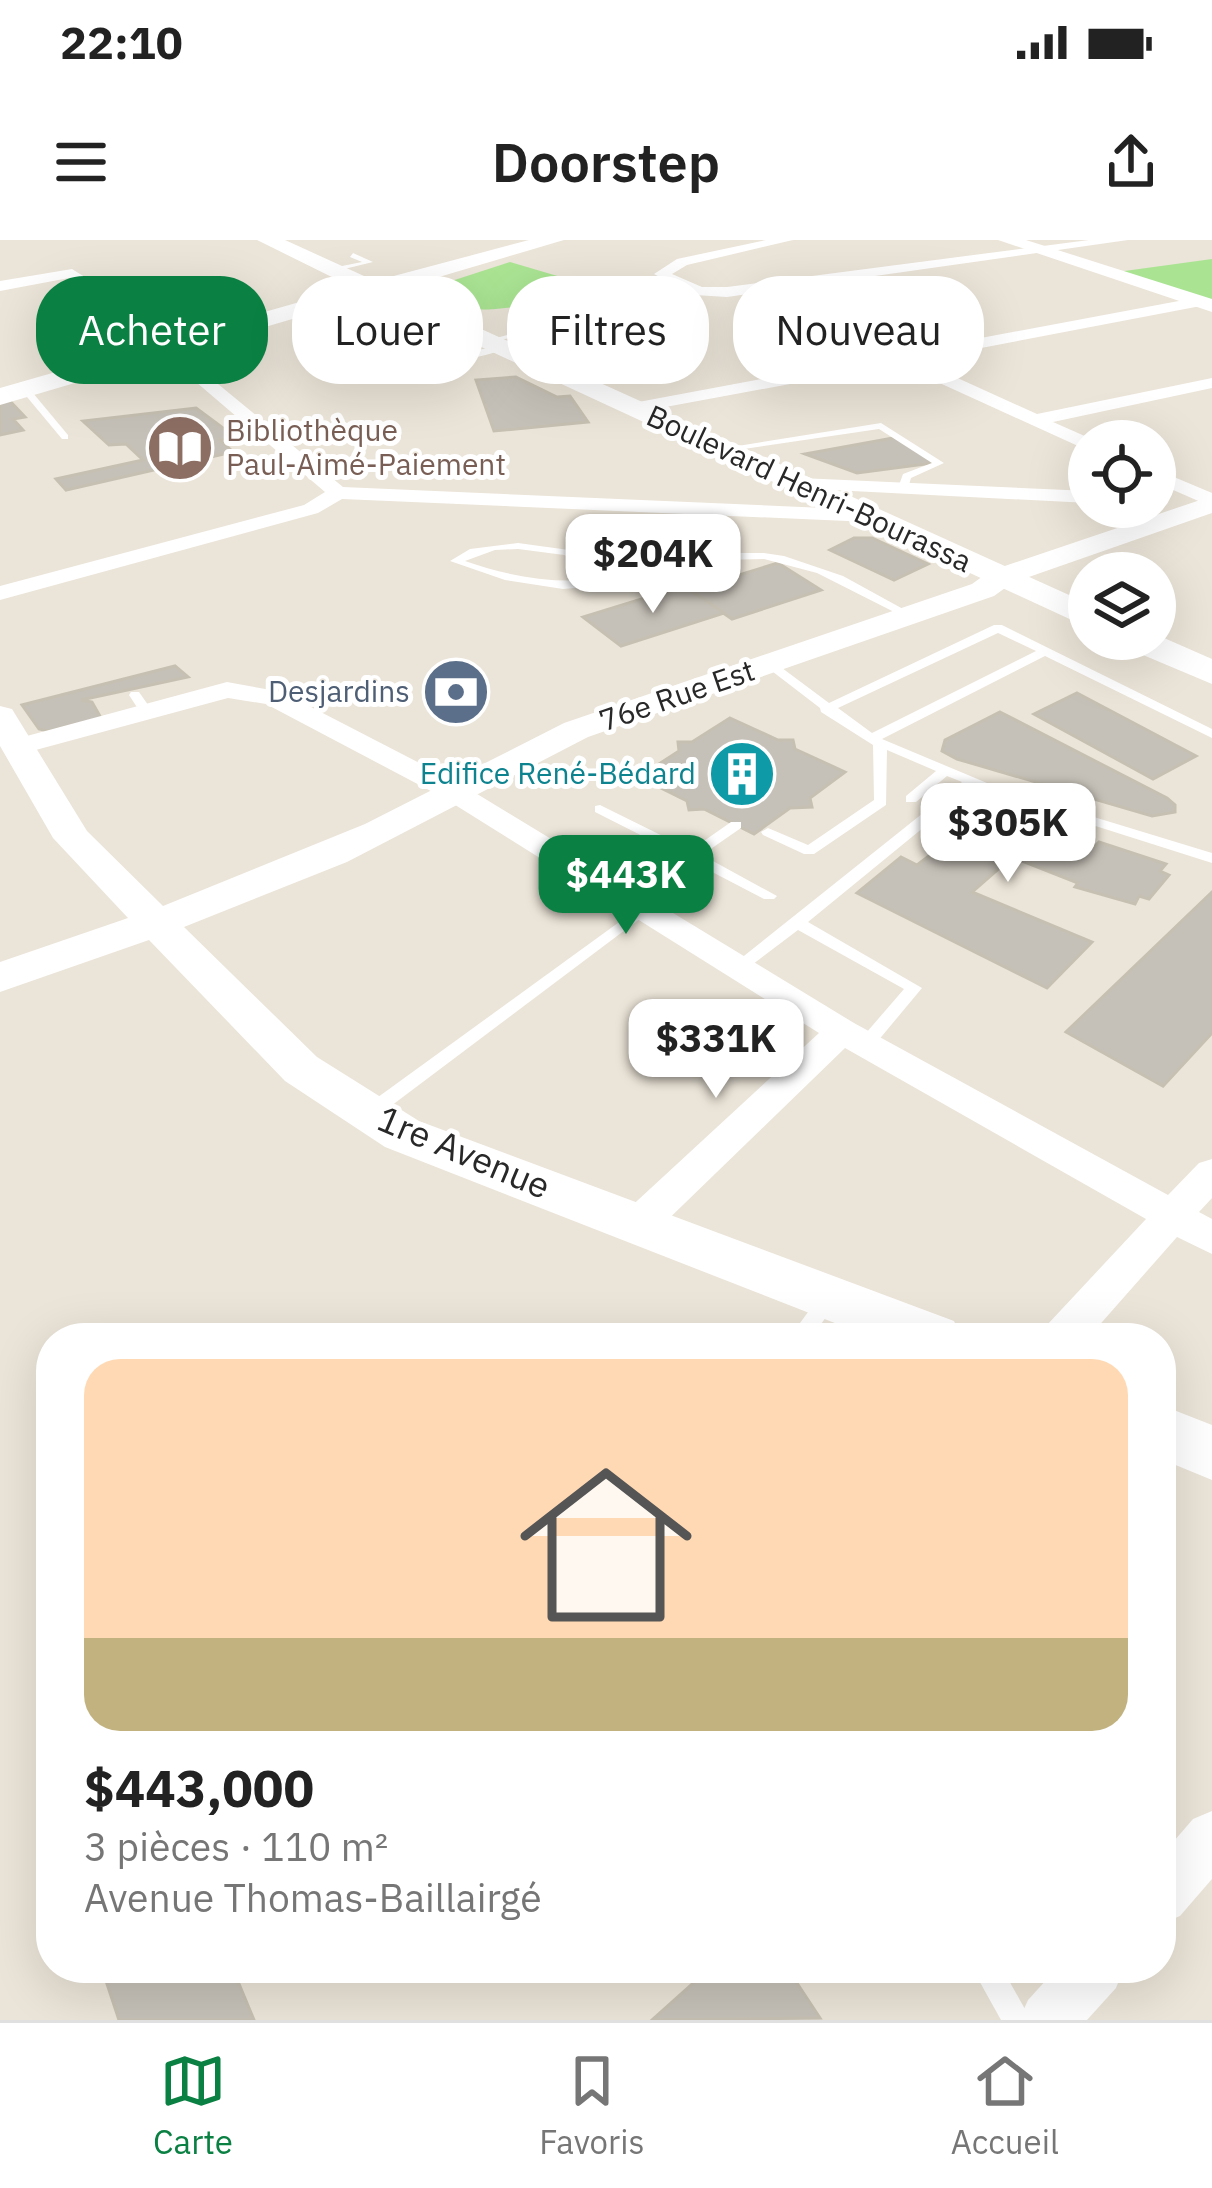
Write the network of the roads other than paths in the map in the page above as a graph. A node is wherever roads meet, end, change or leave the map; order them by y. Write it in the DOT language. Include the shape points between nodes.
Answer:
graph roads {
  1 [pos="268,240"];
  2 [pos="553,240"];
  3 [pos="786,240"];
  4 [pos="1006,240"];
  5 [pos="1121,240"];
  6 [pos="1037,250"];
  7 [pos="353,255"];
  8 [pos="334,270"];
  9 [pos="347,276"];
  10 [pos="423,276"];
  11 [pos="36,280"];
  12 [pos="0,286"];
  13 [pos="1206,304"];
  14 [pos="483,338"];
  15 [pos="984,342"];
  16 [pos="507,346"];
  17 [pos="504,348"];
  18 [pos="507,348"];
  19 [pos="483,352"];
  20 [pos="1212,383"];
  21 [pos="42,384"];
  22 [pos="214,384"];
  23 [pos="758,384"];
  24 [pos="956,384"];
  25 [pos="12,393"];
  26 [pos="633,408"];
  27 [pos="1034,420"];
  28 [pos="1068,435"];
  29 [pos="65,437"];
  30 [pos="724,449"];
  31 [pos="800,484"];
  32 [pos="1176,486"];
  33 [pos="903,488"];
  34 [pos="338,493"];
  35 [pos="1068,496"];
  36 [pos="1176,501"];
  37 [pos="1212,503"];
  38 [pos="870,516"];
  39 [pos="628,576"];
  40 [pos="1001,577"];
  41 [pos="0,592"];
  42 [pos="1068,607"];
  43 [pos="908,615"];
  44 [pos="1046,651"];
  45 [pos="1176,656"];
  46 [pos="770,665"];
  47 [pos="1212,673"];
  48 [pos="826,709"];
  49 [pos="10,731"];
  50 [pos="1212,734"];
  51 [pos="875,741"];
  52 [pos="946,770"];
  53 [pos="972,782"];
  54 [pos="454,792"];
  55 [pos="910,799"];
  56 [pos="600,809"];
  57 [pos="736,825"];
  58 [pos="768,832"];
  59 [pos="692,856"];
  60 [pos="1212,858"];
  61 [pos="770,896"];
  62 [pos="636,904"];
  63 [pos="154,922"];
  64 [pos="797,923"];
  65 [pos="738,967"];
  66 [pos="0,976"];
  67 [pos="854,1038"];
  68 [pos="369,1113"];
  69 [pos="1212,1173"];
  70 [pos="1172,1217"];
  71 [pos="639,1223"];
  72 [pos="1212,1238"];
  73 [pos="831,1298"];
  74 [pos="811,1323"];
  75 [pos="896,1323"];
  76 [pos="1076,1323"];
  77 [pos="1176,1438"];
  78 [pos="1212,1454"];
  79 [pos="1212,1838"];
  80 [pos="1176,1880"];
  81 [pos="995,1983"];
  82 [pos="1082,1983"];
  83 [pos="1017,2020"];
  84 [pos="1048,2020"];
  1 -- 8 [label="main road, Boulevard Henri-Bourassa"];
  2 -- 10 [label="main road"];
  3 -- 6 [label="street" via="682,262 661,274 700,292 727,292"];
  4 -- 6 [label="street"];
  5 -- 6 [label="street"];
  6 -- 13 [label="street"];
  7 -- 8 [label="lane" via="369,262"];
  8 -- 9 [label="main road, Boulevard Henri-Bourassa"];
  11 -- 12 [label="street"];
  13 -- 15 [label="street"];
  14 -- 17 [label="main road, Boulevard Henri-Bourassa"];
  16 -- 17 [label="lane"];
  17 -- 18 [label="lane"];
  17 -- 19 [label="lane"];
  17 -- 26 [label="main road, Boulevard Henri-Bourassa"];
  20 -- 27 [label="street"];
  21 -- 25 [label="main road"];
  22 -- 34 [label="street"];
  23 -- 26 [label="street"];
  24 -- 27 [label="street"];
  25 -- 29 [label="lane"];
  26 -- 30 [label="main road, Boulevard Henri-Bourassa"];
  27 -- 28 [label="street"];
  30 -- 31 [label="main road, Boulevard Henri-Bourassa"];
  30 -- 33 [label="lane" via="881,426 939,463 907,476"];
  31 -- 33 [label="street"];
  31 -- 38 [label="main road, Boulevard Henri-Bourassa"];
  32 -- 37 [label="street"];
  33 -- 35 [label="street"];
  34 -- 38 [label="street"];
  34 -- 41 [label="street" via="311,509"];
  36 -- 37 [label="street"];
  37 -- 40 [label="street, 76e Rue Est"];
  38 -- 40 [label="main road, Boulevard Henri-Bourassa"];
  39 -- 39 [label="lane" via="605,563 534,549 476,547 456,561 514,582 597,584"];
  39 -- 43 [label="lane" via="686,561 762,556 825,569"];
  40 -- 42 [label="main road, Boulevard Henri-Bourassa"];
  40 -- 43 [label="street, 76e Rue Est"];
  43 -- 46 [label="street, 76e Rue Est"];
  44 -- 48 [label="lane" via="998,628"];
  44 -- 50 [label="lane"];
  44 -- 51 [label="lane"];
  45 -- 47 [label="main road"];
  46 -- 48 [label="lane"];
  46 -- 54 [label="street, 76e Rue Est" via="576,730"];
  48 -- 51 [label="lane"];
  49 -- 54 [label="street" via="227,690 273,697"];
  49 -- 63 [label="street, 1re Avenue" via="72,838"];
  51 -- 52 [label="lane"];
  51 -- 58 [label="lane" via="881,802 808,851"];
  52 -- 53 [label="lane"];
  52 -- 55 [label="lane"];
  53 -- 60 [label="lane"];
  53 -- 64 [label="lane"];
  54 -- 62 [label="street"];
  54 -- 63 [label="street, 76e Rue Est" via="377,833"];
  56 -- 59 [label="lane"];
  57 -- 59 [label="lane"];
  59 -- 61 [label="lane"];
  59 -- 62 [label="lane"];
  62 -- 65 [label="street"];
  62 -- 68 [label="lane"];
  63 -- 66 [label="street, 76e Rue Est"];
  63 -- 68 [label="street, 1re Avenue" via="296,1065"];
  64 -- 65 [label="lane"];
  64 -- 67 [label="lane" via="914,988"];
  65 -- 67 [label="street"];
  67 -- 70 [label="street"];
  67 -- 71 [label="street"];
  68 -- 71 [label="street, 1re Avenue" via="402,1134"];
  69 -- 70 [label="street"];
  70 -- 72 [label="street"];
  70 -- 76 [label="street"];
  71 -- 73 [label="street, 1re Avenue"];
  73 -- 74 [label="lane"];
  73 -- 75 [label="street, 1re Avenue"];
  77 -- 78 [label="street"];
  79 -- 80 [label="street"];
  81 -- 83 [label="lane"];
  82 -- 84 [label="street"];
}
